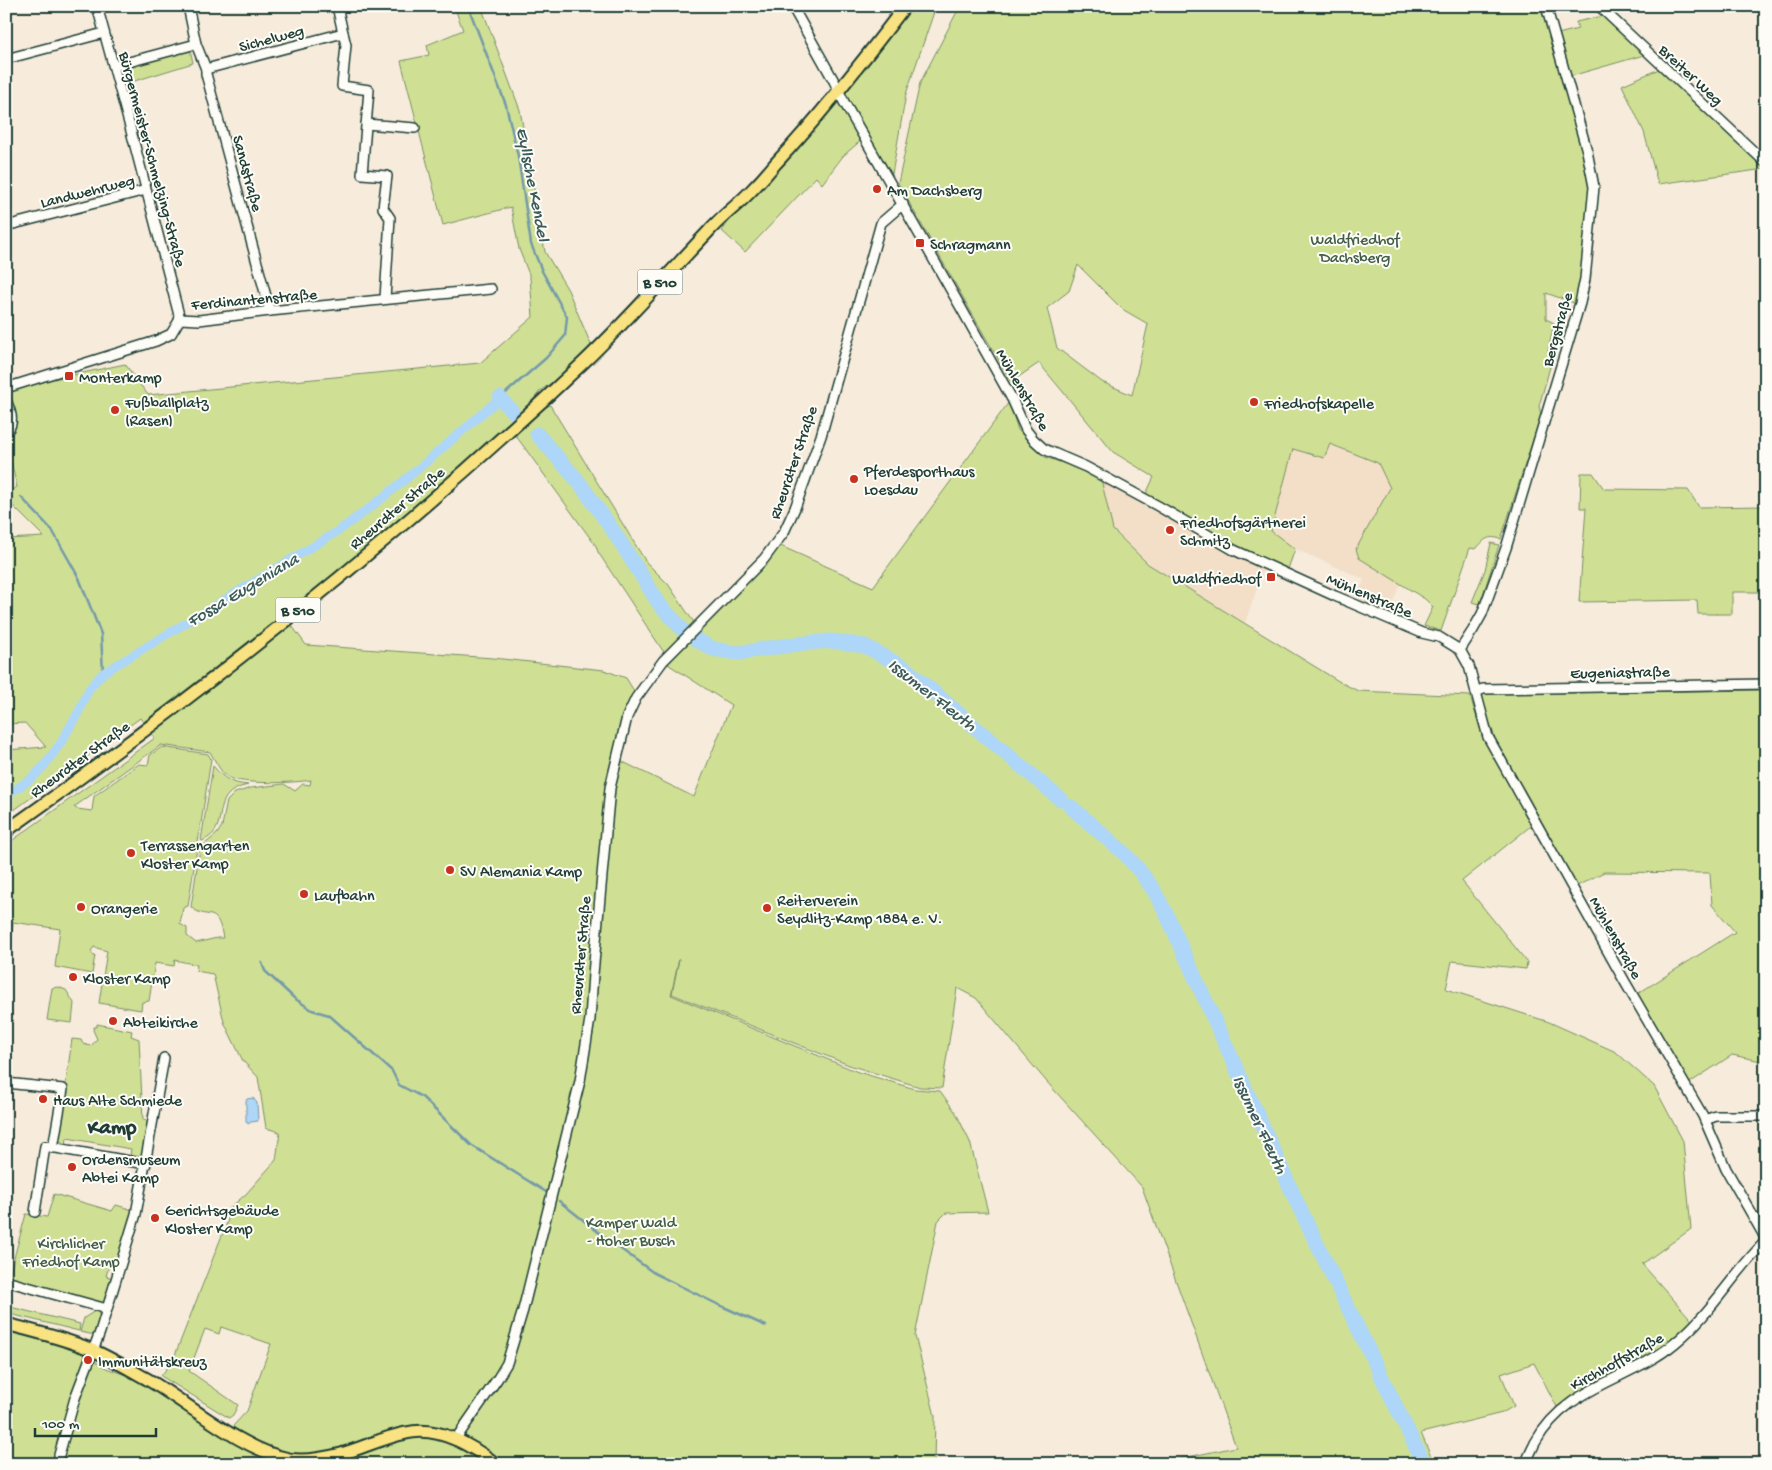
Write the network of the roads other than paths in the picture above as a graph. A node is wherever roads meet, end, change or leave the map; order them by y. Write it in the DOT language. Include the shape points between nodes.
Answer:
graph roads {
  1 [pos="97,6"];
  2 [pos="188,6"];
  3 [pos="337,6"];
  4 [pos="792,6"];
  5 [pos="905,6"];
  6 [pos="1546,6"];
  7 [pos="1599,6"];
  8 [pos="104,32"];
  9 [pos="343,33"];
  10 [pos="196,44"];
  11 [pos="6,59"];
  12 [pos="114,66"];
  13 [pos="206,69"];
  14 [pos="838,90"];
  15 [pos="366,124"];
  16 [pos="415,128"];
  17 [pos="1766,163"];
  18 [pos="146,190"];
  19 [pos="903,204"];
  20 [pos="6,226"];
  21 [pos="492,289"];
  22 [pos="385,299"];
  23 [pos="270,311"];
  24 [pos="180,319"];
  25 [pos="6,388"];
  26 [pos="6,400"];
  27 [pos="6,432"];
  28 [pos="1460,650"];
  29 [pos="1766,684"];
  30 [pos="1476,692"];
  31 [pos="6,831"];
  32 [pos="164,1058"];
  33 [pos="6,1083"];
  34 [pos="1766,1116"];
  35 [pos="1705,1120"];
  36 [pos="53,1148"];
  37 [pos="146,1164"];
  38 [pos="35,1212"];
  39 [pos="1766,1240"];
  40 [pos="6,1281"];
  41 [pos="107,1309"];
  42 [pos="6,1324"];
  43 [pos="92,1350"];
  44 [pos="456,1440"];
  45 [pos="59,1455"];
  46 [pos="496,1464"];
  47 [pos="1526,1464"];
  1 -- 8 [label="street, Bürgermeister-Schmelzing-Straße"];
  2 -- 10 [label="street, Sandstraße"];
  3 -- 9 [label="street"];
  4 -- 14 [label="street, Mühlenstraße"];
  5 -- 14 [label="main road, Rheurdter Straße / B 510"];
  6 -- 28 [label="street, Bergstraße" via="1593,177 1585,279 1506,548 1482,614"];
  7 -- 17 [label="street, Breiter Weg"];
  8 -- 11 [label="street"];
  8 -- 12 [label="street, Bürgermeister-Schmelzing-Straße"];
  9 -- 13 [label="street, Sichelweg"];
  9 -- 15 [label="street" via="346,44 342,86 369,90"];
  10 -- 12 [label="street"];
  10 -- 13 [label="street, Sandstraße"];
  12 -- 18 [label="street, Bürgermeister-Schmelzing-Straße"];
  13 -- 23 [label="street, Sandstraße"];
  14 -- 19 [label="street, Mühlenstraße"];
  14 -- 31 [label="main road, Rheurdter Straße / B 510" via="754,188 711,228 585,361 427,504 231,665"];
  15 -- 16 [label="street"];
  15 -- 22 [label="street" via="362,174 387,176 384,208 390,218"];
  18 -- 20 [label="street, Landwehrweg"];
  18 -- 24 [label="street, Bürgermeister-Schmelzing-Straße"];
  19 -- 28 [label="street, Mühlenstraße" via="1026,430 1044,449 1158,506 1234,550 1342,599 1440,638"];
  19 -- 44 [label="street, Rheurdter Straße" via="881,223 821,436 784,532 764,560 663,661 636,698 627,717 610,788 590,1019 580,1081 507,1363"];
  21 -- 22 [label="street, Ferdinantenstraße"];
  22 -- 23 [label="street, Ferdinantenstraße"];
  23 -- 24 [label="street, Ferdinantenstraße" via="199,320"];
  24 -- 25 [label="street, Ferdinantenstraße" via="171,334 156,341"];
  26 -- 27 [label="street" via="12,416 10,429"];
  28 -- 30 [label="street, Mühlenstraße" via="1469,666"];
  29 -- 30 [label="street, Eugeniastraße"];
  30 -- 35 [label="street, Mühlenstraße" via="1488,737"];
  32 -- 37 [label="street"];
  33 -- 36 [label="street" via="63,1090"];
  34 -- 35 [label="street" via="1716,1116"];
  35 -- 39 [label="street, Mühlenstraße" via="1726,1169"];
  36 -- 37 [label="street"];
  36 -- 38 [label="street" via="45,1146"];
  37 -- 41 [label="street" via="136,1214"];
  39 -- 47 [label="street, Kirchhoffstraße" via="1696,1325 1675,1344 1645,1364 1587,1392 1559,1412 1539,1435"];
  40 -- 41 [label="street"];
  41 -- 43 [label="street"];
  42 -- 43 [label="main road"];
  43 -- 44 [label="main road" via="147,1379 237,1437 270,1454 290,1459 324,1459 416,1431 440,1433"];
  43 -- 45 [label="street"];
  44 -- 46 [label="main road"];
}
